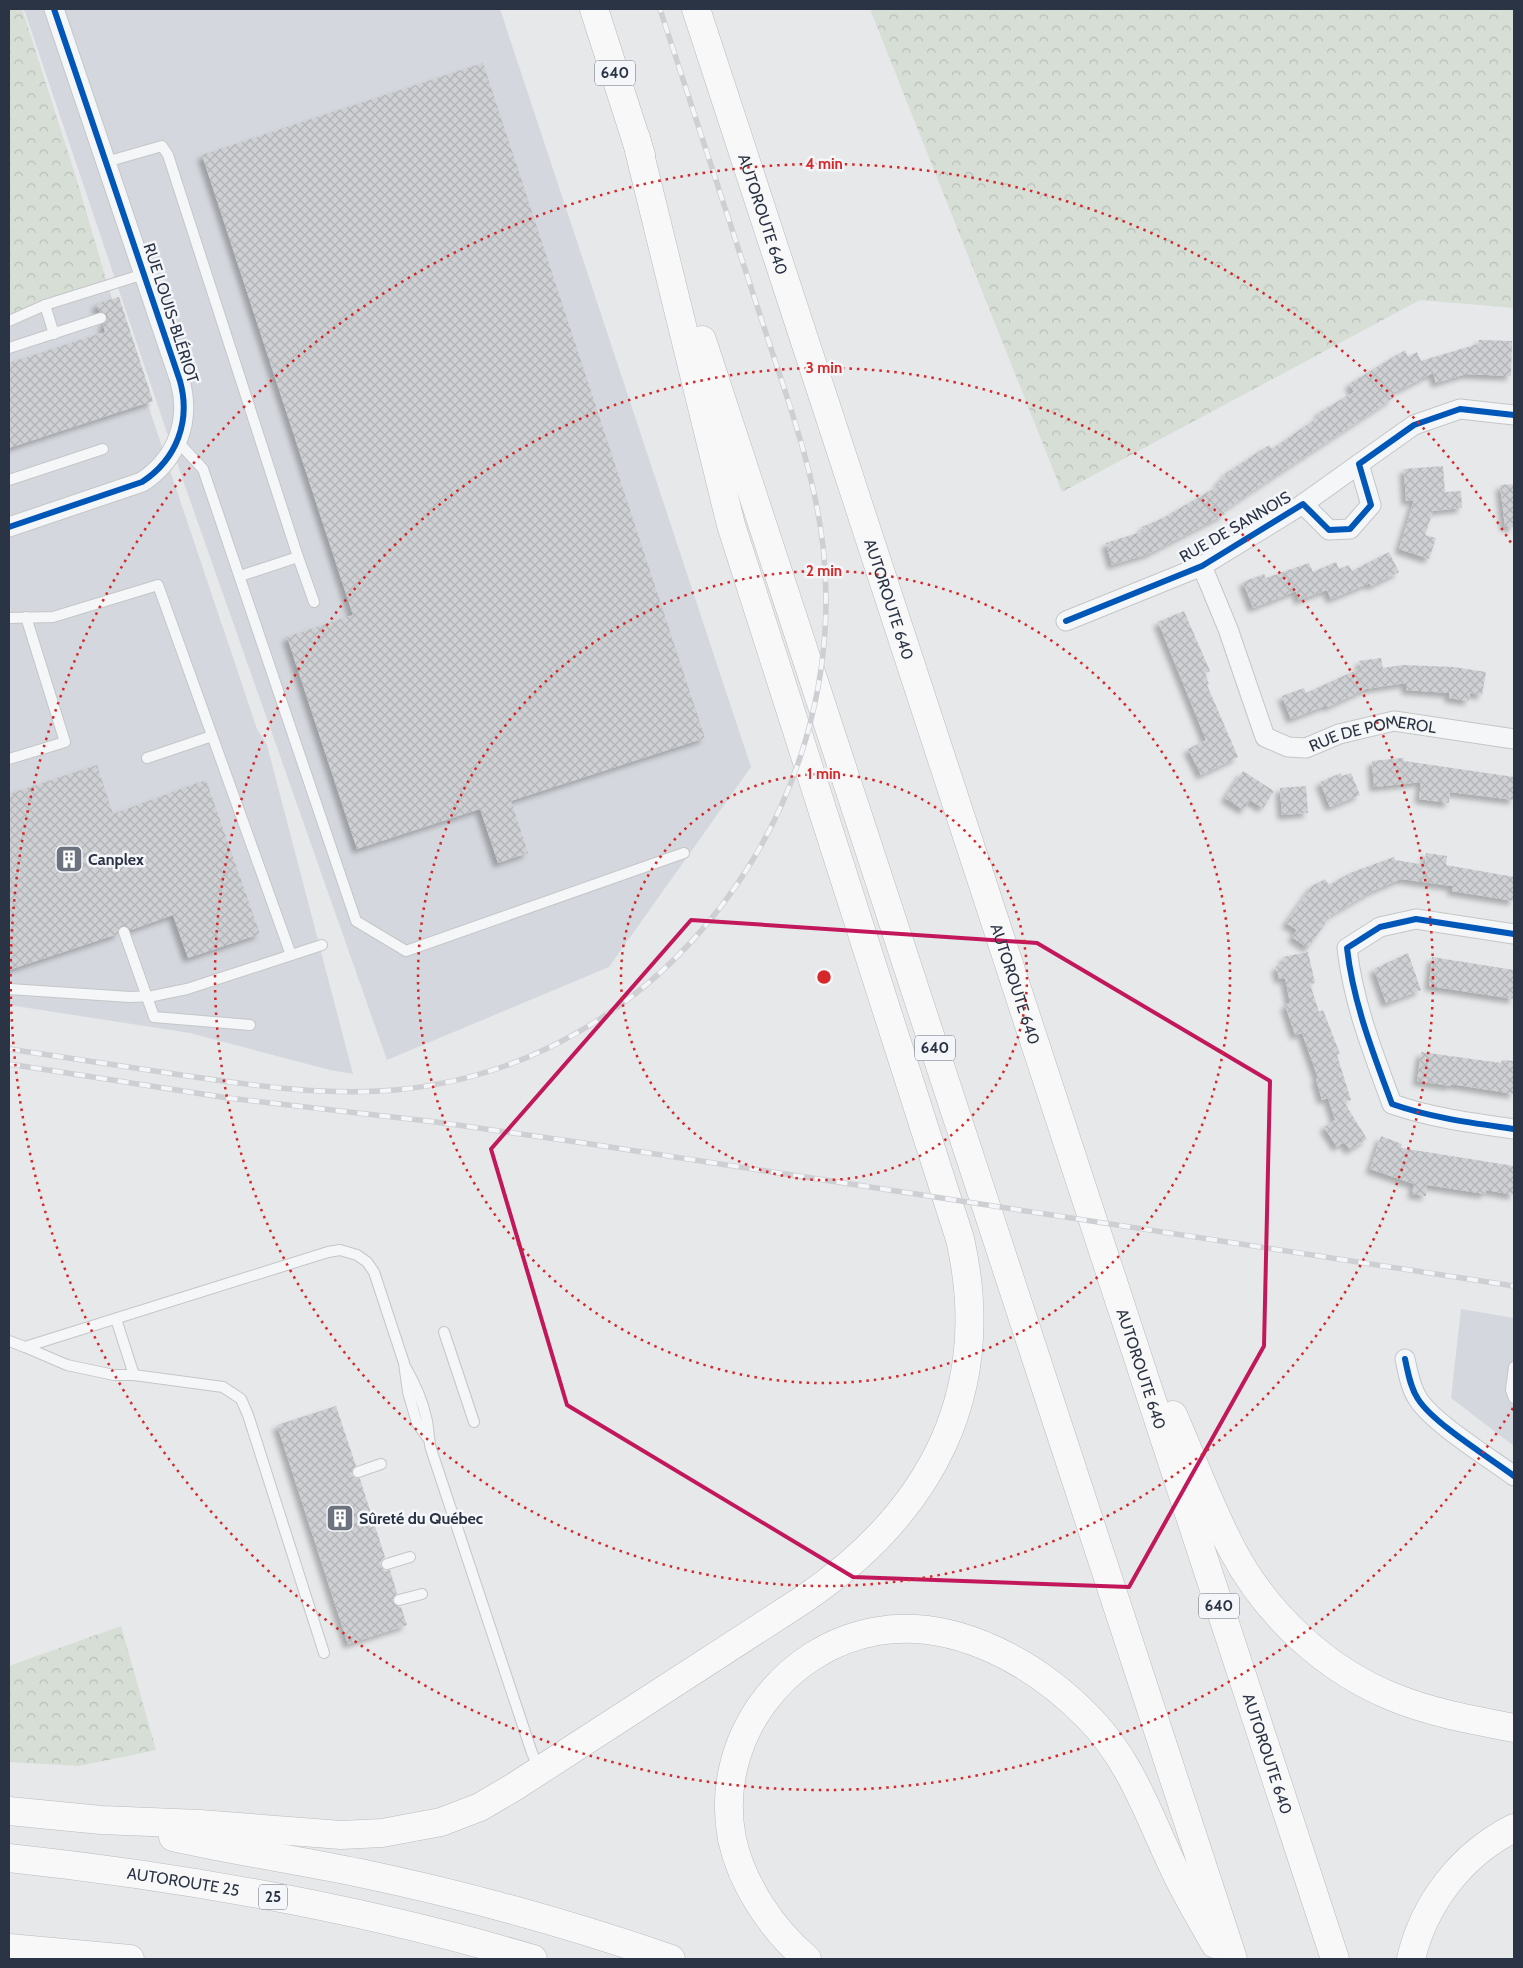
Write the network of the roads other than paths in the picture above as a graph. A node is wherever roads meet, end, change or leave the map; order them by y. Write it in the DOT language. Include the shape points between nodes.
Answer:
graph roads {
  1 [pos="54,9"];
  2 [pos="594,9"];
  3 [pos="696,9"];
  4 [pos="636,138"];
  5 [pos="106,162"];
  6 [pos="144,274"];
  7 [pos="45,305"];
  8 [pos="101,318"];
  9 [pos="9,321"];
  10 [pos="54,334"];
  11 [pos="9,348"];
  12 [pos="1514,415"];
  13 [pos="178,442"];
  14 [pos="103,449"];
  15 [pos="1359,464"];
  16 [pos="9,480"];
  17 [pos="1303,504"];
  18 [pos="9,527"];
  19 [pos="298,557"];
  20 [pos="1202,566"];
  21 [pos="240,576"];
  22 [pos="314,602"];
  23 [pos="26,617"];
  24 [pos="9,618"];
  25 [pos="1066,621"];
  26 [pos="212,736"];
  27 [pos="1514,739"];
  28 [pos="147,758"];
  29 [pos="9,759"];
  30 [pos="684,853"];
  31 [pos="124,932"];
  32 [pos="1514,934"];
  33 [pos="322,945"];
  34 [pos="291,955"];
  35 [pos="9,989"];
  36 [pos="147,997"];
  37 [pos="250,1025"];
  38 [pos="1514,1129"];
  39 [pos="1103,1254"];
  40 [pos="116,1319"];
  41 [pos="444,1332"];
  42 [pos="9,1341"];
  43 [pos="25,1347"];
  44 [pos="1405,1359"];
  45 [pos="1514,1367"];
  46 [pos="134,1374"];
  47 [pos="1514,1398"];
  48 [pos="474,1422"];
  49 [pos="382,1464"];
  50 [pos="358,1472"];
  51 [pos="1513,1474"];
  52 [pos="410,1557"];
  53 [pos="387,1564"];
  54 [pos="422,1594"];
  55 [pos="399,1600"];
  56 [pos="324,1653"];
  57 [pos="1514,1728"];
  58 [pos="541,1771"];
  59 [pos="9,1811"];
  60 [pos="101,1820"];
  61 [pos="1514,1828"];
  62 [pos="9,1858"];
  63 [pos="9,1948"];
  64 [pos="130,1959"];
  65 [pos="533,1959"];
  66 [pos="671,1959"];
  67 [pos="807,1959"];
  68 [pos="1223,1959"];
  69 [pos="1233,1959"];
  70 [pos="1336,1959"];
  71 [pos="1411,1959"];
  1 -- 5 [label="street, RUE LOUIS-BLÉRIOT"];
  2 -- 4 [label="highway, 640"];
  3 -- 39 [label="highway, AUTOROUTE 640 / 640"];
  4 -- 58 [label="highway" via="730,525 952,1208 968,1277 970,1332 960,1394 944,1442 914,1496 870,1547 804,1599"];
  4 -- 69 [label="highway, 640"];
  5 -- 6 [label="street, RUE LOUIS-BLÉRIOT"];
  5 -- 19 [label="lane" via="162,146 168,155"];
  6 -- 7 [label="lane"];
  6 -- 13 [label="street, RUE LOUIS-BLÉRIOT" via="182,389 184,416"];
  7 -- 9 [label="lane"];
  7 -- 10 [label="lane"];
  8 -- 10 [label="lane"];
  10 -- 11 [label="lane"];
  12 -- 15 [label="street, RUE DE SANNOIS" via="1460,409 1414,425"];
  13 -- 18 [label="street, RUE LOUIS-BLÉRIOT" via="163,465 134,486"];
  13 -- 21 [label="lane" via="203,469"];
  14 -- 16 [label="lane"];
  15 -- 17 [label="street, RUE DE SANNOIS"];
  15 -- 17 [label="street, RUE DE SANNOIS" via="1371,505 1350,529 1329,530"];
  17 -- 20 [label="street, RUE DE SANNOIS"];
  19 -- 21 [label="lane"];
  19 -- 22 [label="lane"];
  20 -- 25 [label="street, RUE DE SANNOIS"];
  20 -- 27 [label="street, RUE DE POMEROL" via="1228,628 1265,737 1288,747 1306,748 1339,734 1394,721"];
  21 -- 30 [label="lane" via="356,921 406,951"];
  23 -- 24 [label="lane"];
  23 -- 26 [label="lane" via="53,617 158,585"];
  23 -- 29 [label="lane" via="65,742"];
  26 -- 28 [label="lane"];
  26 -- 34 [label="lane"];
  31 -- 36 [label="lane"];
  32 -- 38 [label="street" via="1416,919 1380,927 1348,948 1351,982 1392,1104 1441,1118"];
  33 -- 34 [label="lane"];
  34 -- 36 [label="lane" via="182,990"];
  35 -- 36 [label="lane"];
  36 -- 37 [label="lane" via="154,1017"];
  39 -- 57 [label="highway" via="1232,1550 1272,1608 1326,1659 1376,1690 1429,1710"];
  39 -- 70 [label="highway, AUTOROUTE 640 / 640"];
  40 -- 43 [label="lane"];
  40 -- 46 [label="lane"];
  40 -- 58 [label="lane" via="328,1252 346,1251 362,1258 374,1272 404,1363 416,1423 427,1437 532,1753"];
  41 -- 48 [label="lane"];
  42 -- 43 [label="lane"];
  43 -- 46 [label="lane" via="67,1366 114,1375"];
  44 -- 51 [label="street" via="1414,1392 1423,1405"];
  45 -- 47 [label="lane" via="1511,1390"];
  46 -- 56 [label="lane" via="212,1384 230,1390 240,1399 248,1415"];
  49 -- 50 [label="lane"];
  52 -- 53 [label="lane"];
  54 -- 55 [label="lane"];
  58 -- 60 [label="highway" via="462,1815 382,1833 325,1834"];
  59 -- 60 [label="highway"];
  60 -- 66 [label="highway" via="423,1887"];
  61 -- 71 [label="highway" via="1477,1852 1445,1886 1423,1923"];
  62 -- 65 [label="highway, AUTOROUTE 25 / 25" via="138,1874 300,1902"];
  63 -- 64 [label="highway"];
  67 -- 68 [label="highway" via="762,1908 736,1852 730,1827 729,1796 738,1748 769,1695 803,1661 847,1639 878,1631 904,1629 948,1634 999,1652 1046,1681 1089,1718 1115,1750 1140,1790 1178,1879"];
}
